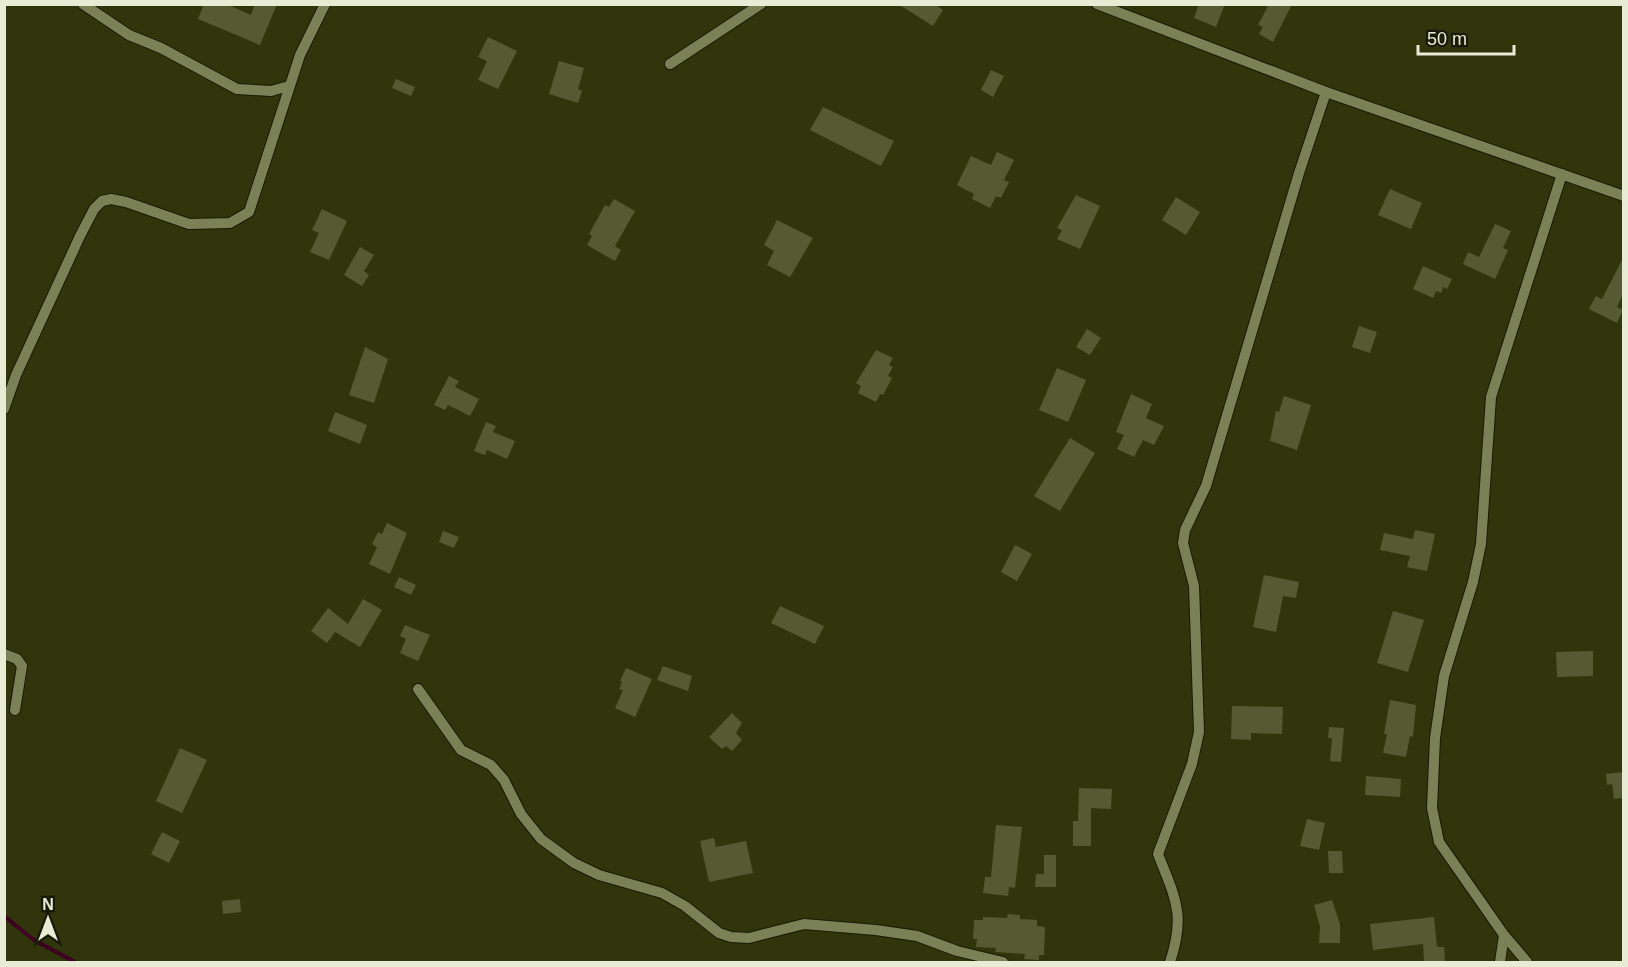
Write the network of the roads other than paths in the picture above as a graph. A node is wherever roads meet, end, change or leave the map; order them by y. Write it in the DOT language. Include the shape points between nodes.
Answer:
graph roads {
  1 [pos="83,4"];
  2 [pos="325,4"];
  3 [pos="761,4"];
  4 [pos="1097,4"];
  5 [pos="670,64"];
  6 [pos="289,86"];
  7 [pos="1326,92"];
  8 [pos="1562,174"];
  9 [pos="1623,196"];
  10 [pos="4,408"];
  11 [pos="4,654"];
  12 [pos="418,689"];
  13 [pos="15,710"];
  14 [pos="1504,935"];
  15 [pos="1003,963"];
  16 [pos="1170,963"];
  17 [pos="1500,963"];
  18 [pos="1527,963"];
  1 -- 6 [label="street" via="129,35 237,89 271,91"];
  2 -- 6 [label="street"];
  3 -- 5 [label="street"];
  4 -- 7 [label="street"];
  6 -- 10 [label="street" via="249,212 230,223 189,224 111,199 94,209"];
  7 -- 8 [label="street"];
  7 -- 16 [label="street" via="1206,486 1185,530 1184,549 1194,586 1199,732 1192,764 1158,854 1176,896 1179,919"];
  8 -- 9 [label="street"];
  8 -- 14 [label="street" via="1491,397 1479,553 1444,676 1435,738 1434,827 1447,855"];
  11 -- 13 [label="street" via="17,659 22,666"];
  12 -- 15 [label="street" via="461,750 491,765 504,780 521,814 541,839 599,875 662,893 719,933 749,938 804,924 876,930 917,936"];
  14 -- 17 [label="street"];
  14 -- 18 [label="street"];
}
